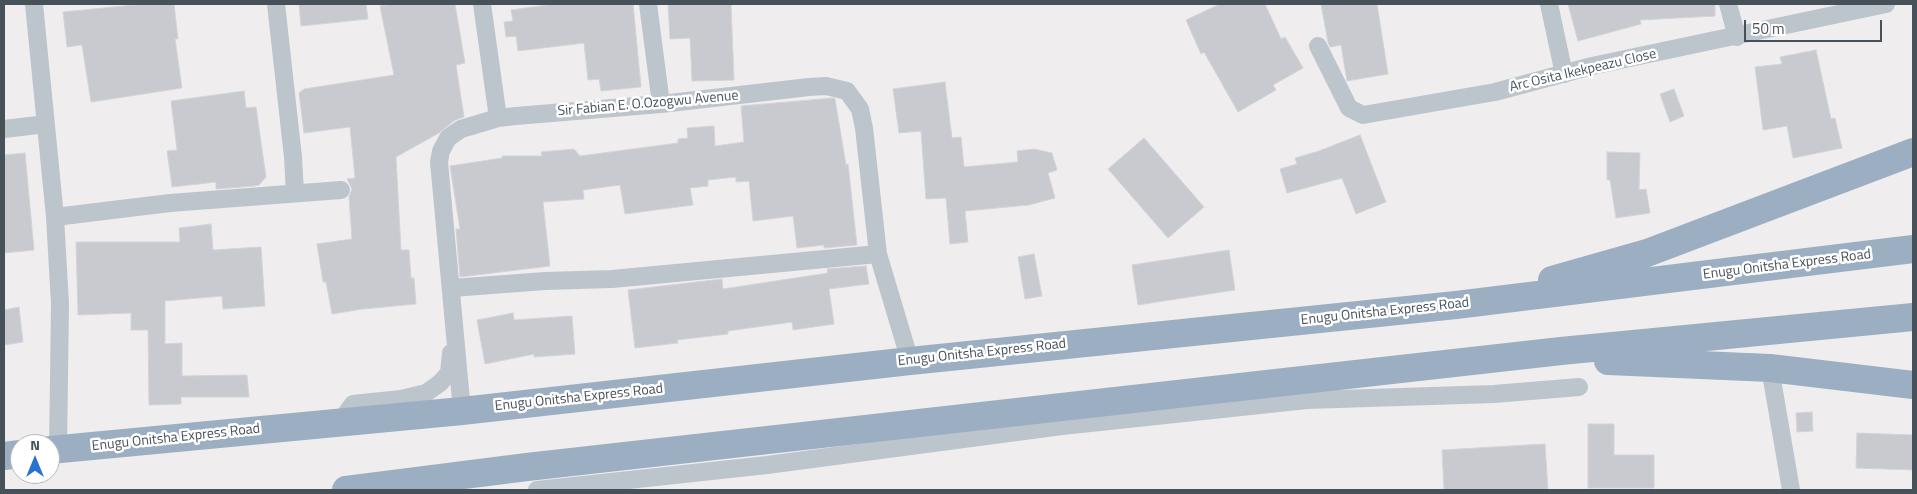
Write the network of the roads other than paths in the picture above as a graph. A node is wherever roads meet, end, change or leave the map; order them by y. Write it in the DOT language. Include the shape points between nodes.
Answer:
graph roads {
  1 [pos="34,4"];
  2 [pos="276,4"];
  3 [pos="482,4"];
  4 [pos="648,4"];
  5 [pos="1549,4"];
  6 [pos="1728,4"];
  7 [pos="1886,4"];
  8 [pos="1737,37"];
  9 [pos="1318,46"];
  10 [pos="1564,74"];
  11 [pos="661,104"];
  12 [pos="498,118"];
  13 [pos="46,124"];
  14 [pos="4,129"];
  15 [pos="1913,152"];
  16 [pos="341,190"];
  17 [pos="295,193"];
  18 [pos="55,217"];
  19 [pos="1913,249"];
  20 [pos="878,254"];
  21 [pos="452,288"];
  22 [pos="1456,305"];
  23 [pos="1913,317"];
  24 [pos="456,342"];
  25 [pos="1561,351"];
  26 [pos="910,360"];
  27 [pos="1770,368"];
  28 [pos="1913,385"];
  29 [pos="1579,387"];
  30 [pos="462,411"];
  31 [pos="340,422"];
  32 [pos="55,434"];
  33 [pos="60,449"];
  34 [pos="573,488"];
  35 [pos="346,490"];
  36 [pos="537,490"];
  37 [pos="1791,490"];
  1 -- 13 [label="street"];
  2 -- 17 [label="street" via="294,157"];
  3 -- 12 [label="street"];
  4 -- 11 [label="street"];
  5 -- 10 [label="street"];
  6 -- 8 [label="street"];
  7 -- 8 [label="street, Arc Osita Ikekpeazu Close"];
  8 -- 10 [label="street, Arc Osita Ikekpeazu Close"];
  9 -- 10 [label="street, Arc Osita Ikekpeazu Close" via="1349,108 1363,115 1495,92"];
  11 -- 12 [label="street, Sir Fabian E. O.Ozogwu Avenue"];
  11 -- 20 [label="street, Sir Fabian E. O.Ozogwu Avenue" via="809,87 826,86 847,91 860,109 864,128"];
  12 -- 21 [label="street, Sir Fabian E. O.Ozogwu Avenue" via="461,129 448,138 441,151 439,162"];
  13 -- 14 [label="street"];
  13 -- 18 [label="street"];
  15 -- 22 [label="highway" via="1648,253"];
  16 -- 17 [label="street"];
  17 -- 18 [label="street"];
  18 -- 32 [label="street" via="60,304"];
  19 -- 22 [label="highway, Enugu Onitsha Express Road"];
  20 -- 21 [label="street" via="612,279"];
  20 -- 26 [label="street, Sir Fabian E. O.Ozogwu Avenue"];
  21 -- 24 [label="street, Sir Fabian E. O.Ozogwu Avenue"];
  22 -- 26 [label="highway, Enugu Onitsha Express Road"];
  23 -- 25 [label="highway"];
  24 -- 30 [label="street, Sir Fabian E. O.Ozogwu Avenue"];
  24 -- 31 [label="street" via="449,358 449,373 440,383 426,392 402,399 353,404"];
  25 -- 27 [label="highway" via="1571,358 1593,360"];
  25 -- 35 [label="highway"];
  26 -- 30 [label="highway, Enugu Onitsha Express Road"];
  27 -- 28 [label="highway"];
  27 -- 37 [label="street"];
  29 -- 34 [label="street" via="1494,394 1307,400 1062,426"];
  30 -- 31 [label="highway, Enugu Onitsha Express Road"];
  31 -- 33 [label="highway, Enugu Onitsha Express Road"];
  34 -- 36 [label="street"];
}
